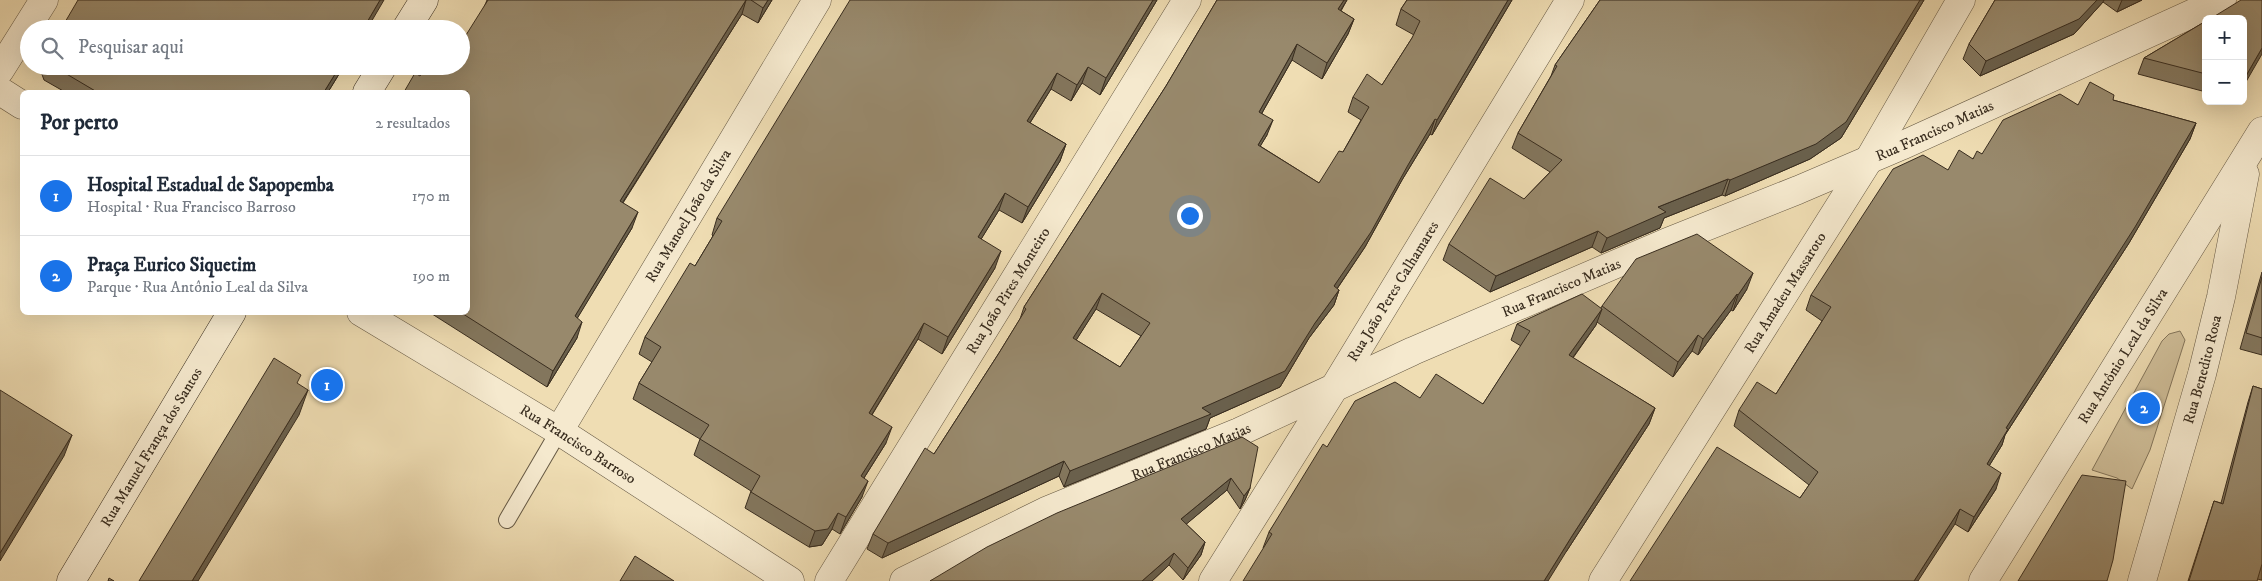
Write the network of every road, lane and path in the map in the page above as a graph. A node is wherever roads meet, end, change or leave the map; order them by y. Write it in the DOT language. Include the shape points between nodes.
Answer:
graph roads {
  1 [pos="44,0"];
  2 [pos="424,0"];
  3 [pos="817,0"];
  4 [pos="1187,0"];
  5 [pos="1570,0"];
  6 [pos="1961,0"];
  7 [pos="2222,0"];
  8 [pos="31,20"];
  9 [pos="412,20"];
  10 [pos="20,38"];
  11 [pos="0,70"];
  12 [pos="377,75"];
  13 [pos="368,90"];
  14 [pos="0,91"];
  15 [pos="20,104"];
  16 [pos="2262,131"];
  17 [pos="2249,155"];
  18 [pos="1868,161"];
  19 [pos="230,315"];
  20 [pos="366,315"];
  21 [pos="1334,388"];
  22 [pos="559,431"];
  23 [pos="508,520"];
  24 [pos="71,581"];
  25 [pos="790,581"];
  26 [pos="829,581"];
  27 [pos="904,581"];
  28 [pos="1212,581"];
  29 [pos="1603,581"];
  30 [pos="1983,581"];
  31 [pos="2142,581"];
  1 -- 8 [label="street"];
  2 -- 9 [label="street"];
  3 -- 22 [label="street, Rua Manoel João da Silva"];
  4 -- 26 [label="street, Rua João Pires Monteiro"];
  5 -- 21 [label="street, Rua João Peres Calhamares"];
  6 -- 18 [label="street, Rua Amadeu Massaroto"];
  7 -- 18 [label="street, Rua Francisco Matias"];
  10 -- 11 [label="street"];
  12 -- 13 [label="street"];
  14 -- 15 [label="street"];
  16 -- 17 [label="street, Rua Antônio Leal da Silva"];
  17 -- 30 [label="street, Rua Antônio Leal da Silva"];
  17 -- 31 [label="street, Rua Benedito Rosa" via="2202,374"];
  18 -- 21 [label="street, Rua Francisco Matias" via="1665,243"];
  18 -- 29 [label="street, Rua Amadeu Massaroto"];
  19 -- 24 [label="street, Rua Manuel França dos Santos"];
  20 -- 22 [label="street, Rua Francisco Barroso"];
  21 -- 27 [label="street, Rua Francisco Matias" via="1239,432 1046,511"];
  21 -- 28 [label="street, Rua João Peres Calhamares"];
  22 -- 23 [label="lane"];
  22 -- 25 [label="street, Rua Francisco Barroso"];
}
